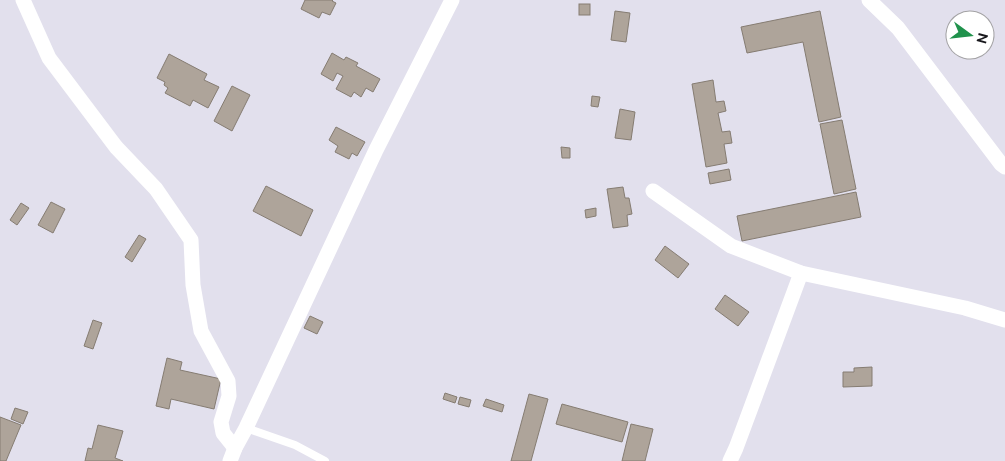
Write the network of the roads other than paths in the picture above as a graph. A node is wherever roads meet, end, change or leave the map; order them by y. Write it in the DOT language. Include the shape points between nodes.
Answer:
graph roads {
  1 [pos="23,0"];
  2 [pos="452,0"];
  3 [pos="868,0"];
  4 [pos="1005,167"];
  5 [pos="653,191"];
  6 [pos="801,273"];
  7 [pos="1005,320"];
  8 [pos="246,428"];
  9 [pos="233,454"];
  10 [pos="733,457"];
  11 [pos="325,461"];
  1 -- 9 [label="street" via="49,58 116,147 156,189 191,240 192,285 200,330 228,382 229,396 221,422"];
  2 -- 8 [label="street" via="376,150"];
  3 -- 4 [label="street" via="898,28"];
  5 -- 6 [label="street" via="731,246"];
  6 -- 7 [label="street" via="965,308"];
  6 -- 10 [label="street"];
  8 -- 9 [label="street"];
  8 -- 11 [label="lane" via="295,445"];
}
